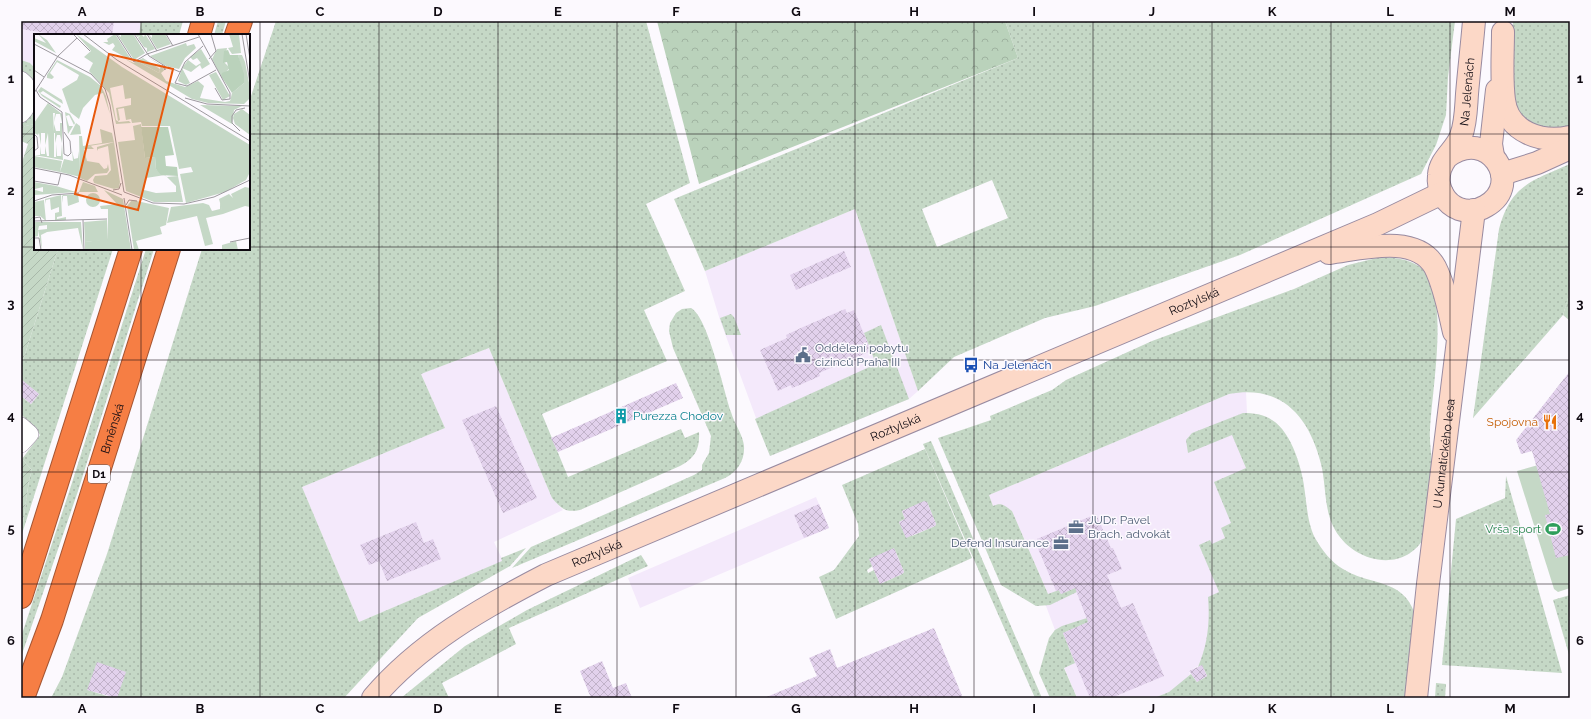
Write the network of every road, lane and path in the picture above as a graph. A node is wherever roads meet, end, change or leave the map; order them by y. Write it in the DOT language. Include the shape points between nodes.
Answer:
graph roads {
  1 [pos="203,21"];
  2 [pos="241,21"];
  3 [pos="1474,21"];
  4 [pos="1503,27"];
  5 [pos="199,34"];
  6 [pos="236,34"];
  7 [pos="21,80"];
  8 [pos="21,114"];
  9 [pos="1570,137"];
  10 [pos="1570,148"];
  11 [pos="1447,157"];
  12 [pos="1497,165"];
  13 [pos="1442,193"];
  14 [pos="1474,210"];
  15 [pos="131,250"];
  16 [pos="169,250"];
  17 [pos="1300,257"];
  18 [pos="1457,343"];
  19 [pos="21,597"];
  20 [pos="23,698"];
  21 [pos="373,698"];
  22 [pos="1416,698"];
  1 -- 5 [label="highway"];
  2 -- 6 [label="highway"];
  3 -- 11 [label="main road, Na Jelenách" via="1464,124 1459,140"];
  4 -- 9 [label="main road" via="1504,101 1509,115 1522,131 1538,138 1547,140"];
  4 -- 12 [label="main road" via="1491,144"];
  7 -- 8 [label="street" via="28,87 30,98"];
  10 -- 12 [label="main road" via="1537,162"];
  11 -- 12 [label="main road" via="1455,150 1475,147 1485,150"];
  11 -- 13 [label="main road, Na Jelenách" via="1441,165 1439,175"];
  12 -- 14 [label="main road" via="1502,185 1498,195 1490,204"];
  13 -- 14 [label="main road" via="1450,204 1460,209"];
  13 -- 17 [label="main road, Roztylská"];
  14 -- 18 [label="main road, U Kunratického lesa"];
  15 -- 19 [label="highway"];
  16 -- 20 [label="highway, Brněnská / D1" via="66,576"];
  17 -- 18 [label="main road" via="1395,245 1418,252 1431,261 1438,275"];
  17 -- 21 [label="main road, Roztylská" via="546,575 448,630 389,678"];
  18 -- 22 [label="main road, U Kunratického lesa"];
}
